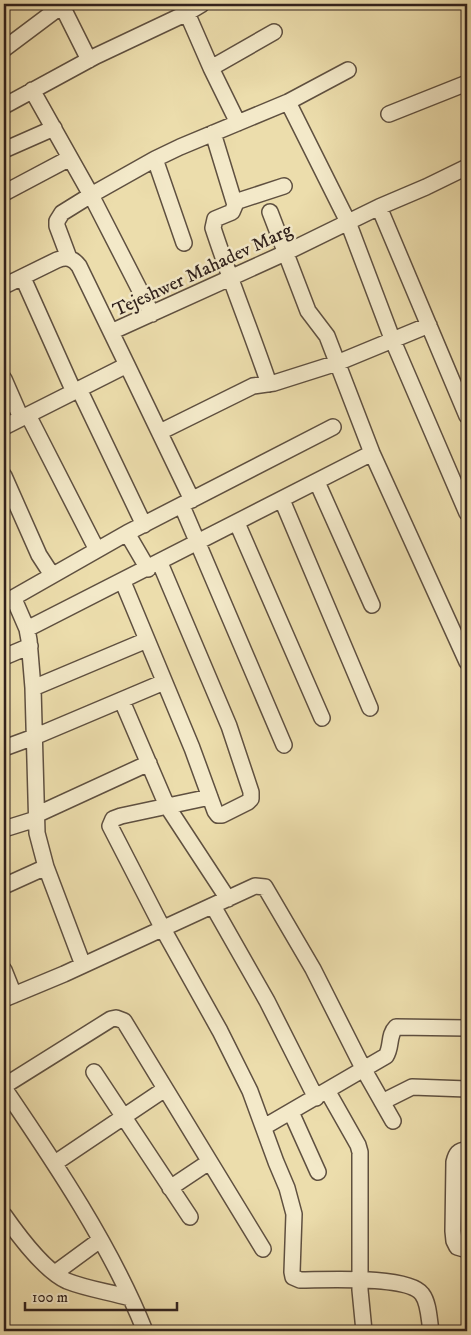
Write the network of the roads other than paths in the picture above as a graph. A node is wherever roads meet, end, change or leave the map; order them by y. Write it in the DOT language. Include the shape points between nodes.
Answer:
graph roads {
  1 [pos="62,4"];
  2 [pos="202,4"];
  3 [pos="188,13"];
  4 [pos="274,32"];
  5 [pos="4,49"];
  6 [pos="89,60"];
  7 [pos="211,68"];
  8 [pos="348,70"];
  9 [pos="467,83"];
  10 [pos="32,90"];
  11 [pos="288,102"];
  12 [pos="4,106"];
  13 [pos="389,114"];
  14 [pos="238,123"];
  15 [pos="54,128"];
  16 [pos="213,133"];
  17 [pos="4,150"];
  18 [pos="70,158"];
  19 [pos="155,159"];
  20 [pos="467,167"];
  21 [pos="284,186"];
  22 [pos="4,193"];
  23 [pos="91,195"];
  24 [pos="235,202"];
  25 [pos="379,207"];
  26 [pos="270,212"];
  27 [pos="349,223"];
  28 [pos="184,243"];
  29 [pos="285,253"];
  30 [pos="69,258"];
  31 [pos="23,278"];
  32 [pos="230,278"];
  33 [pos="4,286"];
  34 [pos="152,314"];
  35 [pos="429,325"];
  36 [pos="111,332"];
  37 [pos="393,341"];
  38 [pos="338,363"];
  39 [pos="127,365"];
  40 [pos="4,379"];
  41 [pos="269,384"];
  42 [pos="76,391"];
  43 [pos="467,416"];
  44 [pos="25,417"];
  45 [pos="4,426"];
  46 [pos="333,427"];
  47 [pos="160,432"];
  48 [pos="372,453"];
  49 [pos="4,476"];
  50 [pos="317,482"];
  51 [pos="462,484"];
  52 [pos="282,500"];
  53 [pos="187,503"];
  54 [pos="9,504"];
  55 [pos="467,513"];
  56 [pos="237,523"];
  57 [pos="144,525"];
  58 [pos="127,533"];
  59 [pos="199,543"];
  60 [pos="97,550"];
  61 [pos="154,566"];
  62 [pos="52,576"];
  63 [pos="123,582"];
  64 [pos="9,601"];
  65 [pos="372,605"];
  66 [pos="28,629"];
  67 [pos="147,640"];
  68 [pos="30,646"];
  69 [pos="4,657"];
  70 [pos="467,662"];
  71 [pos="164,682"];
  72 [pos="33,688"];
  73 [pos="122,701"];
  74 [pos="370,708"];
  75 [pos="322,718"];
  76 [pos="34,737"];
  77 [pos="284,745"];
  78 [pos="4,748"];
  79 [pos="149,763"];
  80 [pos="210,797"];
  81 [pos="167,806"];
  82 [pos="36,817"];
  83 [pos="4,827"];
  84 [pos="46,867"];
  85 [pos="4,886"];
  86 [pos="228,899"];
  87 [pos="213,906"];
  88 [pos="163,929"];
  89 [pos="83,965"];
  90 [pos="4,970"];
  91 [pos="9,997"];
  92 [pos="467,1028"];
  93 [pos="364,1070"];
  94 [pos="94,1072"];
  95 [pos="4,1087"];
  96 [pos="165,1089"];
  97 [pos="467,1089"];
  98 [pos="322,1095"];
  99 [pos="382,1102"];
  100 [pos="292,1112"];
  101 [pos="123,1117"];
  102 [pos="393,1120"];
  103 [pos="264,1128"];
  104 [pos="467,1150"];
  105 [pos="209,1162"];
  106 [pos="55,1163"];
  107 [pos="318,1172"];
  108 [pos="170,1188"];
  109 [pos="4,1215"];
  110 [pos="190,1217"];
  111 [pos="100,1240"];
  112 [pos="264,1249"];
  113 [pos="467,1250"];
  114 [pos="55,1273"];
  115 [pos="360,1280"];
  116 [pos="130,1298"];
  117 [pos="145,1331"];
  118 [pos="364,1331"];
  119 [pos="431,1331"];
  1 -- 5 [label="street"];
  1 -- 6 [label="street"];
  2 -- 3 [label="street"];
  3 -- 6 [label="street"];
  3 -- 7 [label="street"];
  4 -- 7 [label="street"];
  6 -- 10 [label="street"];
  7 -- 14 [label="street"];
  8 -- 11 [label="street"];
  9 -- 13 [label="street"];
  10 -- 12 [label="street"];
  10 -- 15 [label="street"];
  11 -- 14 [label="street"];
  11 -- 27 [label="street"];
  14 -- 16 [label="street"];
  15 -- 17 [label="street"];
  15 -- 18 [label="street"];
  16 -- 19 [label="street"];
  16 -- 24 [label="street"];
  18 -- 22 [label="street"];
  18 -- 23 [label="street"];
  19 -- 23 [label="street"];
  19 -- 28 [label="street"];
  20 -- 25 [label="street, Tejeshwer Mahadev Marg"];
  21 -- 24 [label="street"];
  23 -- 30 [label="street" via="62,213 57,221"];
  23 -- 34 [label="street"];
  24 -- 32 [label="street" via="232,212 213,224"];
  25 -- 27 [label="street, Tejeshwer Mahadev Marg"];
  25 -- 35 [label="street"];
  26 -- 29 [label="street"];
  27 -- 29 [label="street, Tejeshwer Mahadev Marg"];
  27 -- 37 [label="street"];
  29 -- 32 [label="street, Tejeshwer Mahadev Marg"];
  29 -- 38 [label="street" via="308,311 327,336"];
  30 -- 31 [label="street" via="57,260"];
  30 -- 36 [label="street" via="79,266"];
  31 -- 33 [label="street"];
  31 -- 42 [label="street"];
  32 -- 34 [label="street, Tejeshwer Mahadev Marg"];
  32 -- 41 [label="street"];
  34 -- 36 [label="street, Tejeshwer Mahadev Marg"];
  35 -- 37 [label="street"];
  35 -- 43 [label="street"];
  36 -- 39 [label="street, Tejeshwer Mahadev Marg"];
  37 -- 38 [label="street"];
  37 -- 51 [label="street"];
  38 -- 41 [label="street"];
  38 -- 48 [label="street"];
  39 -- 42 [label="street"];
  39 -- 47 [label="street, Tejeshwer Mahadev Marg"];
  40 -- 44 [label="street"];
  41 -- 47 [label="street" via="248,388"];
  42 -- 44 [label="street"];
  42 -- 57 [label="street"];
  44 -- 45 [label="street"];
  44 -- 60 [label="street"];
  46 -- 53 [label="street"];
  47 -- 53 [label="street, Tejeshwer Mahadev Marg"];
  48 -- 50 [label="street"];
  48 -- 70 [label="street"];
  49 -- 54 [label="street"];
  50 -- 52 [label="street"];
  50 -- 65 [label="street"];
  51 -- 55 [label="street"];
  52 -- 56 [label="street"];
  52 -- 74 [label="street"];
  53 -- 57 [label="street"];
  53 -- 59 [label="street, Tejeshwer Mahadev Marg"];
  54 -- 62 [label="street"];
  56 -- 59 [label="street"];
  56 -- 75 [label="street"];
  57 -- 58 [label="street"];
  58 -- 60 [label="street"];
  58 -- 61 [label="street"];
  59 -- 61 [label="street"];
  59 -- 77 [label="street, Tejeshwer Mahadev Marg"];
  60 -- 62 [label="street"];
  61 -- 63 [label="street"];
  61 -- 80 [label="street" via="229,726 252,796 248,802 222,815 215,811"];
  62 -- 64 [label="street"];
  63 -- 66 [label="street"];
  63 -- 67 [label="street"];
  64 -- 66 [label="street"];
  66 -- 68 [label="street"];
  67 -- 71 [label="street"];
  67 -- 72 [label="street"];
  68 -- 69 [label="street"];
  68 -- 72 [label="street"];
  71 -- 73 [label="street"];
  71 -- 80 [label="street"];
  72 -- 76 [label="street"];
  73 -- 76 [label="street"];
  73 -- 79 [label="street"];
  76 -- 78 [label="street"];
  76 -- 82 [label="street"];
  79 -- 81 [label="street"];
  79 -- 82 [label="street"];
  80 -- 81 [label="street"];
  81 -- 86 [label="street"];
  81 -- 88 [label="street" via="121,816 113,819 110,826"];
  82 -- 83 [label="street"];
  82 -- 84 [label="street" via="40,850"];
  84 -- 85 [label="street"];
  84 -- 89 [label="street"];
  86 -- 87 [label="street"];
  86 -- 93 [label="street" via="255,886 265,887 313,970"];
  87 -- 88 [label="street"];
  87 -- 98 [label="street"];
  88 -- 89 [label="street"];
  88 -- 103 [label="street" via="233,1057"];
  89 -- 91 [label="street"];
  90 -- 91 [label="street"];
  92 -- 93 [label="street" via="396,1027 386,1056"];
  93 -- 98 [label="street"];
  93 -- 99 [label="street"];
  94 -- 101 [label="street"];
  95 -- 96 [label="street" via="116,1018 124,1021"];
  95 -- 106 [label="street"];
  96 -- 101 [label="street"];
  96 -- 105 [label="street"];
  97 -- 99 [label="street" via="412,1088"];
  98 -- 100 [label="street"];
  98 -- 115 [label="street" via="360,1152"];
  99 -- 102 [label="street"];
  100 -- 103 [label="street"];
  100 -- 107 [label="street"];
  101 -- 106 [label="street"];
  101 -- 108 [label="street"];
  103 -- 115 [label="street" via="294,1214 293,1277 300,1280"];
  104 -- 113 [label="street" via="458,1152 454,1162 453,1231 457,1247"];
  105 -- 108 [label="street"];
  105 -- 112 [label="street"];
  106 -- 111 [label="street"];
  108 -- 110 [label="street"];
  109 -- 114 [label="street"];
  111 -- 114 [label="street"];
  111 -- 116 [label="street"];
  114 -- 116 [label="street" via="67,1280"];
  115 -- 118 [label="street"];
  115 -- 119 [label="street" via="402,1283 419,1290 425,1299"];
  116 -- 117 [label="street"];
}
